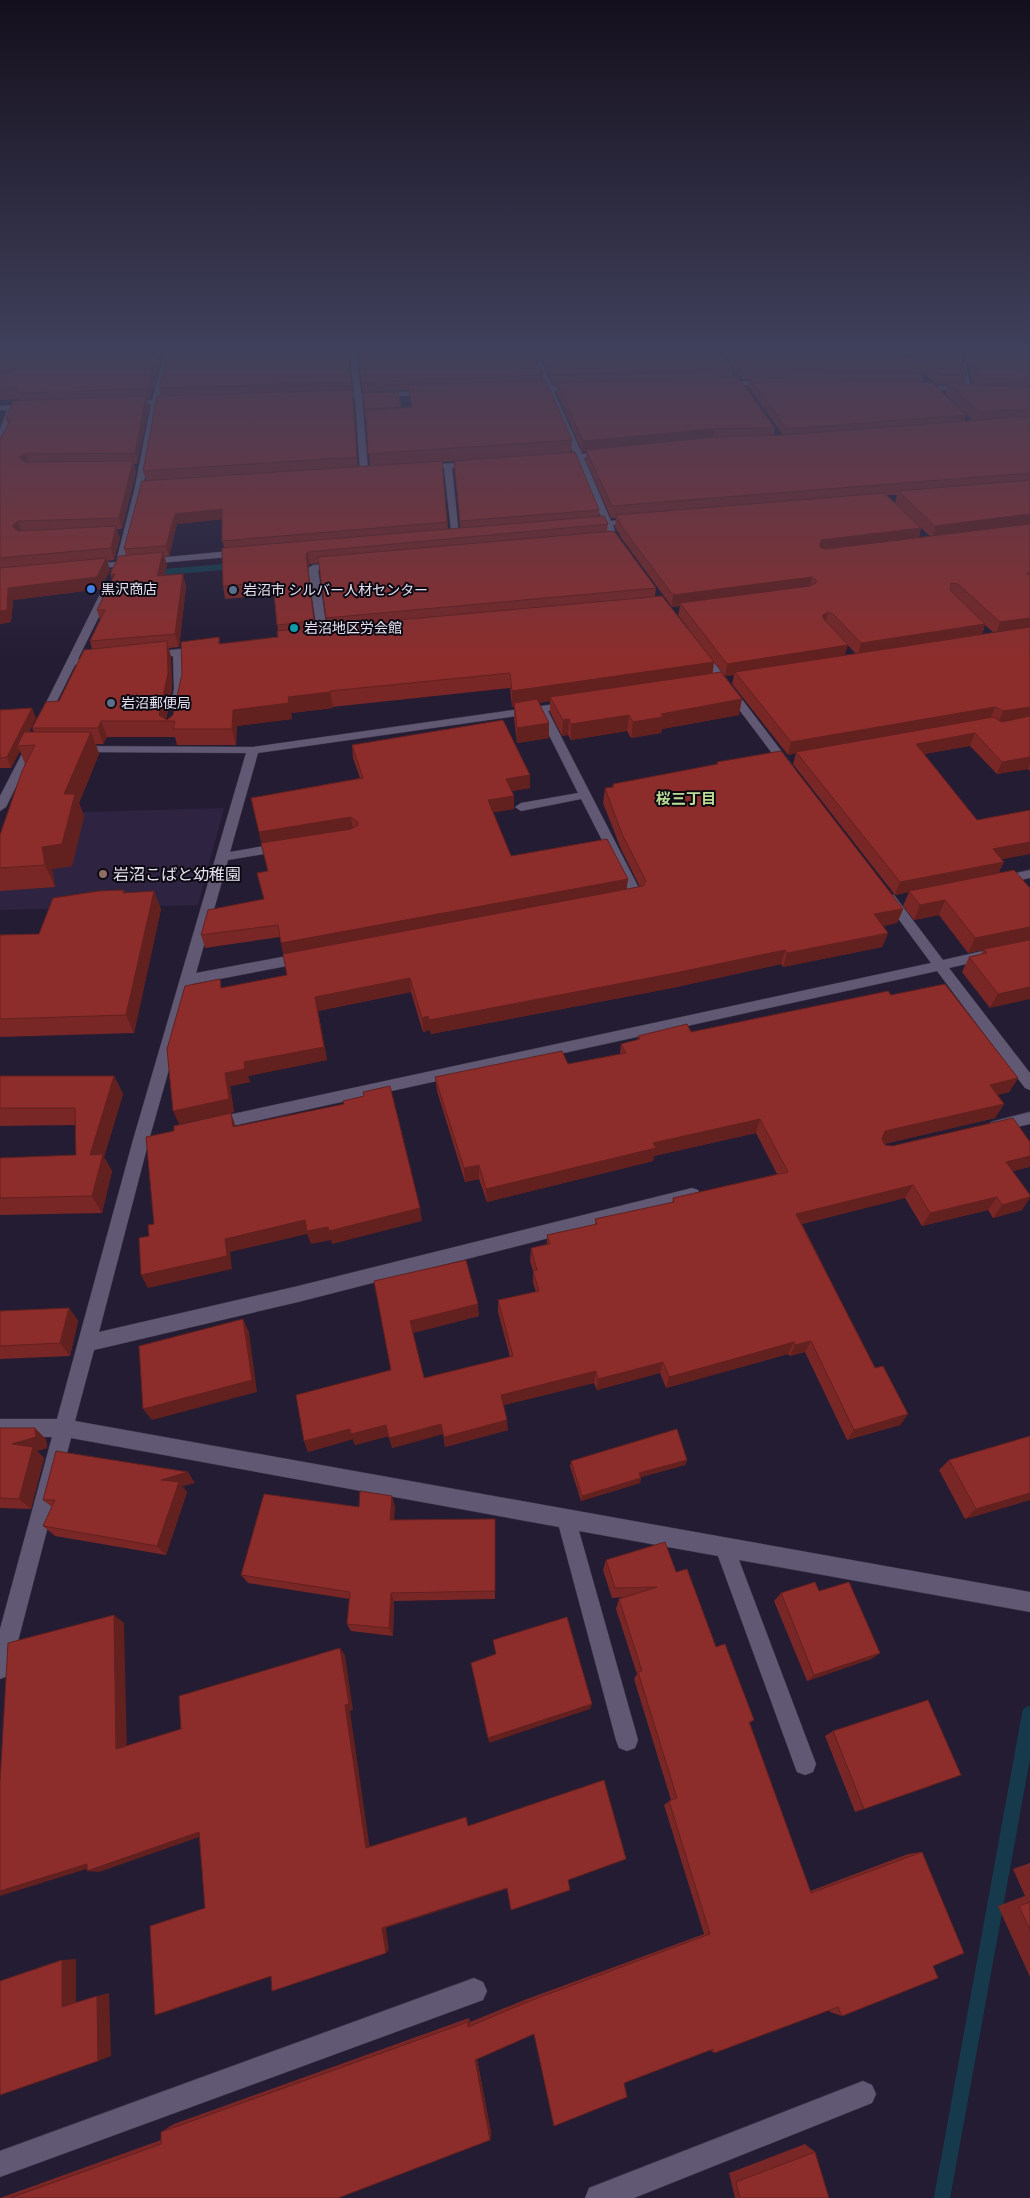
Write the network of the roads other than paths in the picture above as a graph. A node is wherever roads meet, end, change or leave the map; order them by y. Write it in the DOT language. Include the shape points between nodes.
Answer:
graph roads {
  1 [pos="145,455"];
  2 [pos="363,455"];
  3 [pos="602,455"];
  4 [pos="578,457"];
  5 [pos="548,459"];
  6 [pos="478,464"];
  7 [pos="448,466"];
  8 [pos="134,468"];
  9 [pos="143,468"];
  10 [pos="411,468"];
  11 [pos="374,470"];
  12 [pos="364,471"];
  13 [pos="355,472"];
  14 [pos="139,487"];
  15 [pos="149,487"];
  16 [pos="647,520"];
  17 [pos="607,524"];
  18 [pos="578,526"];
  19 [pos="446,537"];
  20 [pos="606,541"];
  21 [pos="251,552"];
  22 [pos="120,563"];
  23 [pos="352,564"];
  24 [pos="78,568"];
  25 [pos="323,638"];
  26 [pos="693,643"];
  27 [pos="207,649"];
  28 [pos="178,652"];
  29 [pos="139,656"];
  30 [pos="110,658"];
  31 [pos="72,662"];
  32 [pos="579,704"];
  33 [pos="541,709"];
  34 [pos="172,723"];
  35 [pos="69,749"];
  36 [pos="253,750"];
  37 [pos="793,774"];
  38 [pos="585,795"];
  39 [pos="0,807"];
  40 [pos="521,807"];
  41 [pos="297,845"];
  42 [pos="222,857"];
  43 [pos="1030,874"];
  44 [pos="984,884"];
  45 [pos="880,887"];
  46 [pos="910,898"];
  47 [pos="609,901"];
  48 [pos="891,902"];
  49 [pos="1003,952"];
  50 [pos="312,956"];
  51 [pos="940,965"];
  52 [pos="186,980"];
  53 [pos="1030,1084"];
  54 [pos="1030,1118"];
  55 [pos="200,1127"];
  56 [pos="982,1130"];
  57 [pos="161,1136"];
  58 [pos="141,1140"];
  59 [pos="707,1192"];
  60 [pos="87,1344"];
  61 [pos="0,1428"];
  62 [pos="65,1428"];
  63 [pos="566,1518"];
  64 [pos="726,1548"];
  65 [pos="1030,1602"];
  66 [pos="0,1668"];
  67 [pos="627,1740"];
  68 [pos="805,1764"];
  69 [pos="474,1991"];
  70 [pos="863,2094"];
  71 [pos="0,2164"];
  72 [pos="599,2198"];
  1 -- 9 [label="street"];
  2 -- 12 [label="street"];
  3 -- 4 [label="street"];
  4 -- 5 [label="street"];
  4 -- 17 [label="street"];
  6 -- 7 [label="street"];
  7 -- 10 [label="street"];
  7 -- 19 [label="street" via="460,536"];
  8 -- 9 [label="street"];
  9 -- 14 [label="street"];
  11 -- 12 [label="street"];
  12 -- 13 [label="street"];
  14 -- 15 [label="street"];
  14 -- 22 [label="street" via="123,533"];
  16 -- 17 [label="street"];
  17 -- 18 [label="street"];
  17 -- 20 [label="street" via="616,540"];
  21 -- 22 [label="street"];
  22 -- 24 [label="street"];
  22 -- 31 [label="street"];
  23 -- 25 [label="street" via="313,568"];
  26 -- 37 [label="street" via="788,760"];
  27 -- 28 [label="street"];
  28 -- 29 [label="street"];
  28 -- 34 [label="street" via="179,689"];
  30 -- 31 [label="street"];
  31 -- 39 [label="street" via="35,749"];
  32 -- 33 [label="street"];
  33 -- 36 [label="street"];
  33 -- 38 [label="street"];
  35 -- 36 [label="street"];
  36 -- 42 [label="street"];
  38 -- 40 [label="street"];
  38 -- 47 [label="street" via="605,844 637,896"];
  41 -- 42 [label="street"];
  42 -- 52 [label="street"];
  43 -- 44 [label="street"];
  45 -- 48 [label="street"];
  46 -- 48 [label="street"];
  48 -- 51 [label="street"];
  49 -- 51 [label="street"];
  50 -- 52 [label="street"];
  51 -- 53 [label="street"];
  51 -- 55 [label="street"];
  52 -- 58 [label="street"];
  54 -- 56 [label="street"];
  57 -- 58 [label="street"];
  58 -- 60 [label="street"];
  59 -- 60 [label="street"];
  60 -- 62 [label="street"];
  61 -- 62 [label="street"];
  62 -- 63 [label="street"];
  62 -- 66 [label="street"];
  63 -- 64 [label="street"];
  63 -- 67 [label="street"];
  64 -- 65 [label="street"];
  64 -- 68 [label="street"];
  69 -- 71 [label="street"];
  70 -- 72 [label="street"];
}
